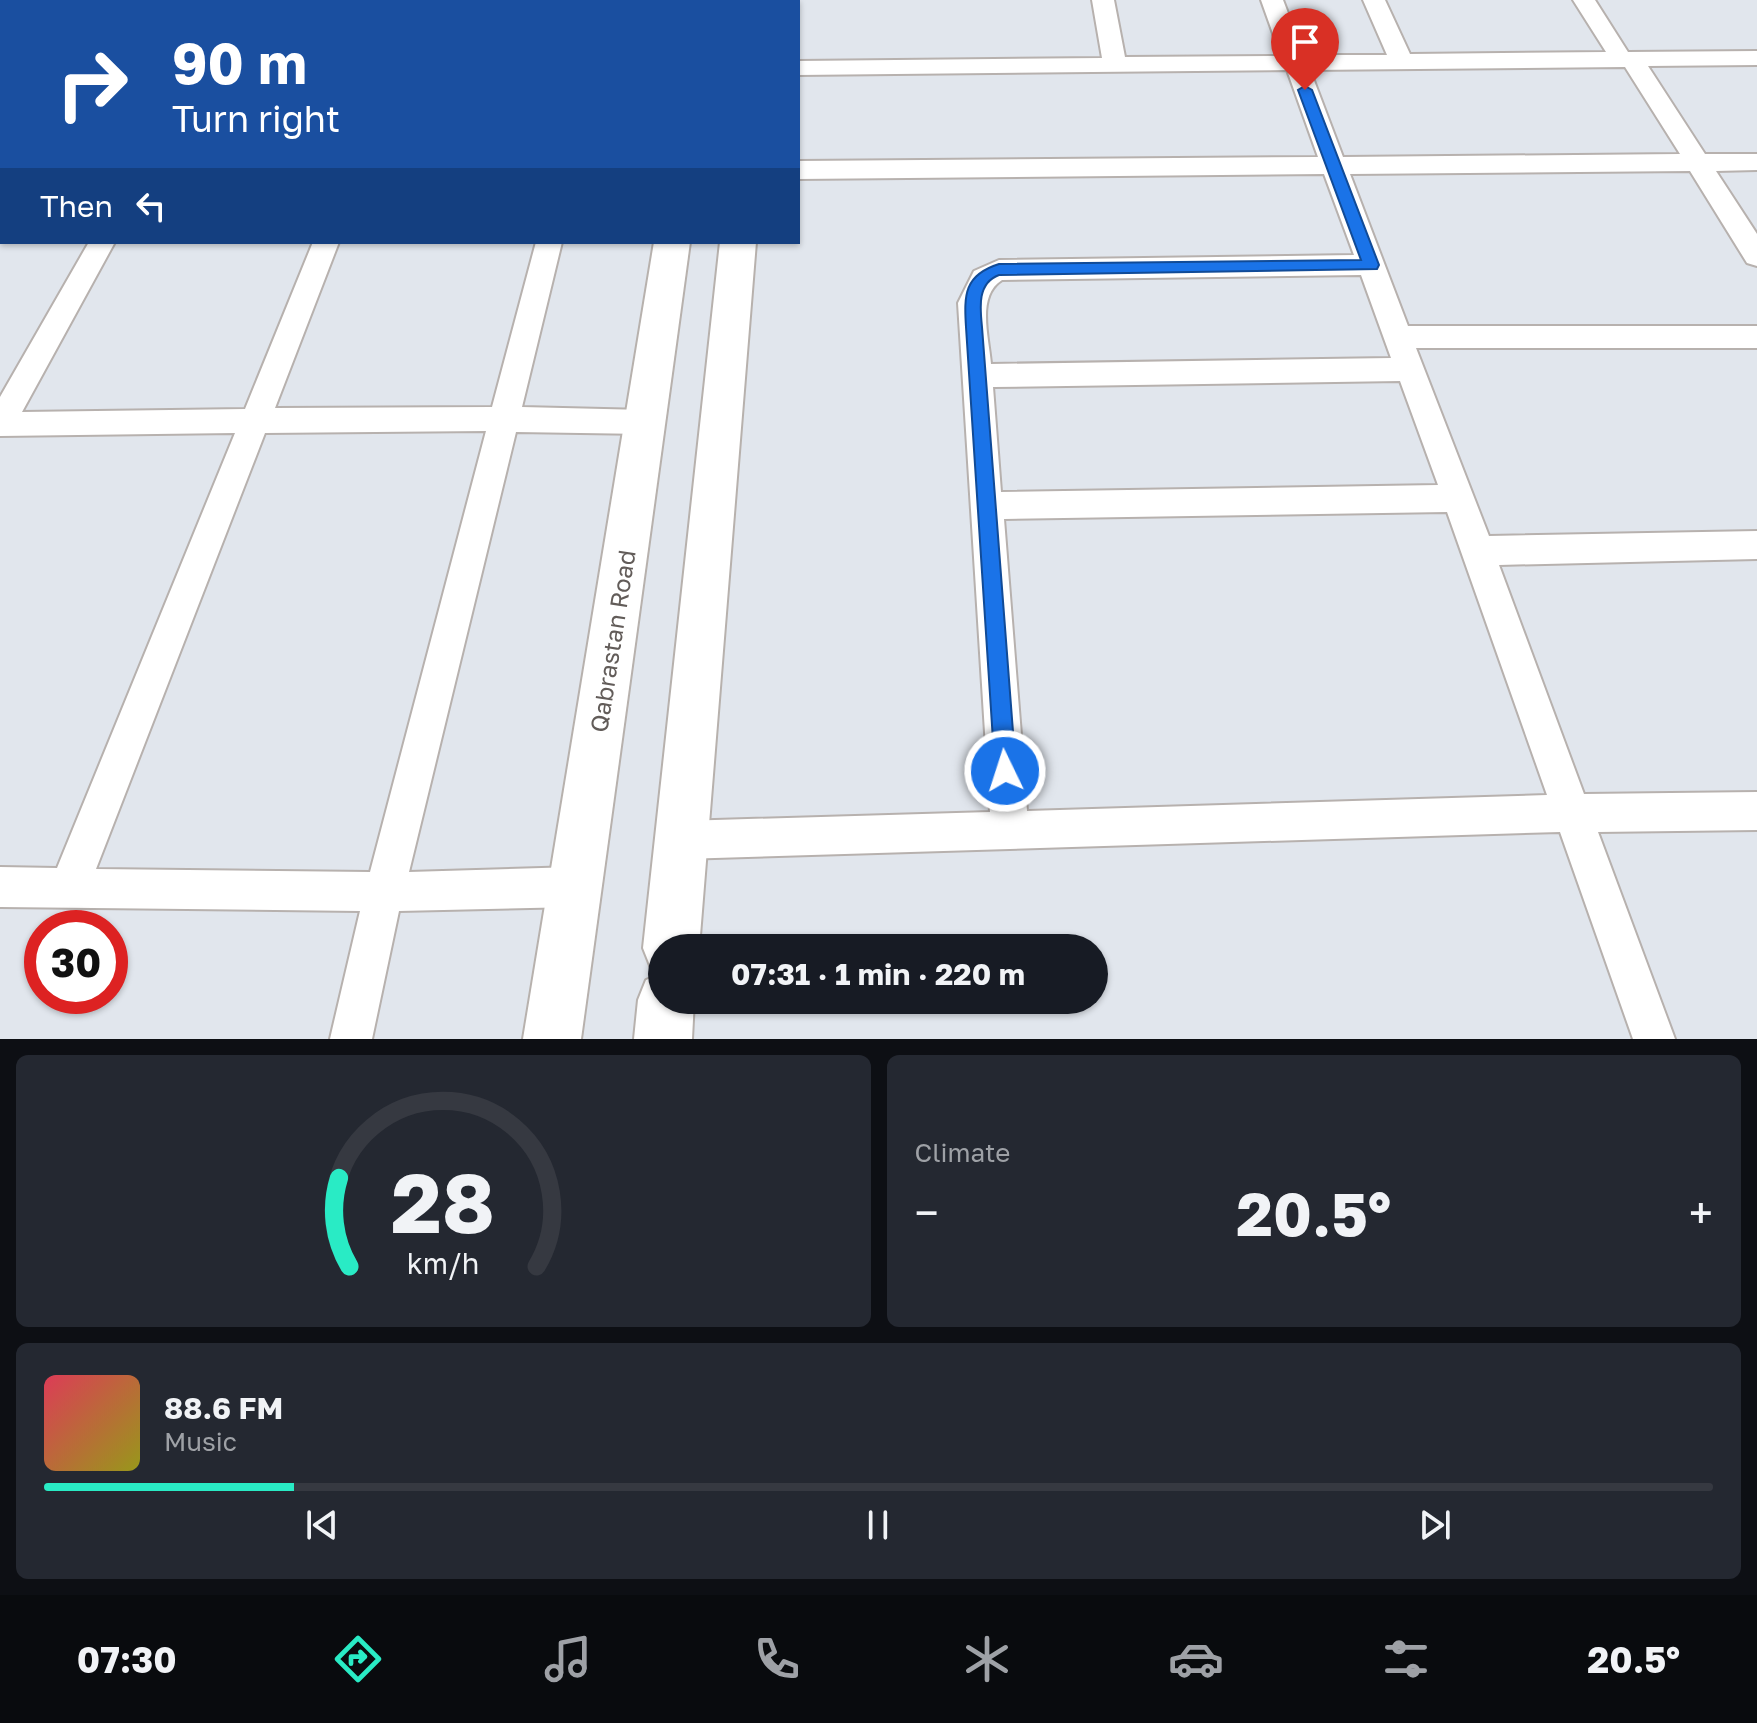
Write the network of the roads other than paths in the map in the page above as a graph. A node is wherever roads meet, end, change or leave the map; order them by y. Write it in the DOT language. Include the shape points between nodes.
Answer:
graph roads {
  1 [pos="1103,0"];
  2 [pos="1272,0"];
  3 [pos="1374,0"];
  4 [pos="1584,0"];
  5 [pos="1626,58"];
  6 [pos="1757,58"];
  7 [pos="1402,62"];
  8 [pos="1295,65"];
  9 [pos="1115,66"];
  10 [pos="800,68"];
  11 [pos="1757,162"];
  12 [pos="1698,163"];
  13 [pos="1335,165"];
  14 [pos="800,170"];
  15 [pos="101,244"];
  16 [pos="325,244"];
  17 [pos="549,244"];
  18 [pos="672,244"];
  19 [pos="738,244"];
  20 [pos="1757,256"];
  21 [pos="1371,265"];
  22 [pos="1398,337"];
  23 [pos="1757,337"];
  24 [pos="1410,369"];
  25 [pos="977,376"];
  26 [pos="506,418"];
  27 [pos="645,422"];
  28 [pos="254,423"];
  29 [pos="0,424"];
  30 [pos="1458,498"];
  31 [pos="987,506"];
  32 [pos="1757,545"];
  33 [pos="1478,551"];
  34 [pos="1757,811"];
  35 [pos="1573,813"];
  36 [pos="1010,830"];
  37 [pos="682,840"];
  38 [pos="0,887"];
  39 [pos="69,887"];
  40 [pos="575,887"];
  41 [pos="384,892"];
  42 [pos="672,934"];
  43 [pos="665,1014"];
  44 [pos="351,1039"];
  45 [pos="552,1039"];
  46 [pos="663,1039"];
  47 [pos="1654,1039"];
  1 -- 9 [label="street"];
  2 -- 8 [label="street"];
  3 -- 7 [label="street"];
  4 -- 5 [label="street"];
  5 -- 6 [label="street"];
  5 -- 7 [label="street"];
  5 -- 12 [label="street"];
  7 -- 8 [label="street"];
  8 -- 9 [label="street"];
  8 -- 13 [label="street"];
  9 -- 10 [label="street"];
  11 -- 12 [label="street"];
  12 -- 13 [label="street"];
  12 -- 20 [label="street"];
  13 -- 14 [label="street"];
  13 -- 21 [label="street"];
  15 -- 29 [label="street"];
  16 -- 28 [label="street"];
  17 -- 26 [label="street"];
  18 -- 27 [label="main road, Qabrastan Road"];
  19 -- 37 [label="main road"];
  21 -- 22 [label="street"];
  21 -- 25 [label="street" via="999,270 977,285 972,303"];
  22 -- 23 [label="street"];
  22 -- 24 [label="street"];
  24 -- 25 [label="street"];
  24 -- 30 [label="street"];
  25 -- 31 [label="street"];
  26 -- 27 [label="street"];
  26 -- 28 [label="street"];
  26 -- 41 [label="street"];
  27 -- 40 [label="main road, Qabrastan Road"];
  28 -- 29 [label="street"];
  28 -- 39 [label="street"];
  30 -- 31 [label="street"];
  30 -- 33 [label="street"];
  31 -- 36 [label="street"];
  32 -- 33 [label="street"];
  33 -- 35 [label="street"];
  34 -- 35 [label="street"];
  35 -- 36 [label="street"];
  35 -- 47 [label="street"];
  36 -- 37 [label="street"];
  37 -- 42 [label="main road"];
  38 -- 39 [label="street"];
  39 -- 41 [label="street"];
  40 -- 41 [label="street"];
  40 -- 45 [label="main road, Qabrastan Road"];
  41 -- 44 [label="street"];
  43 -- 46 [label="main road"];
}
